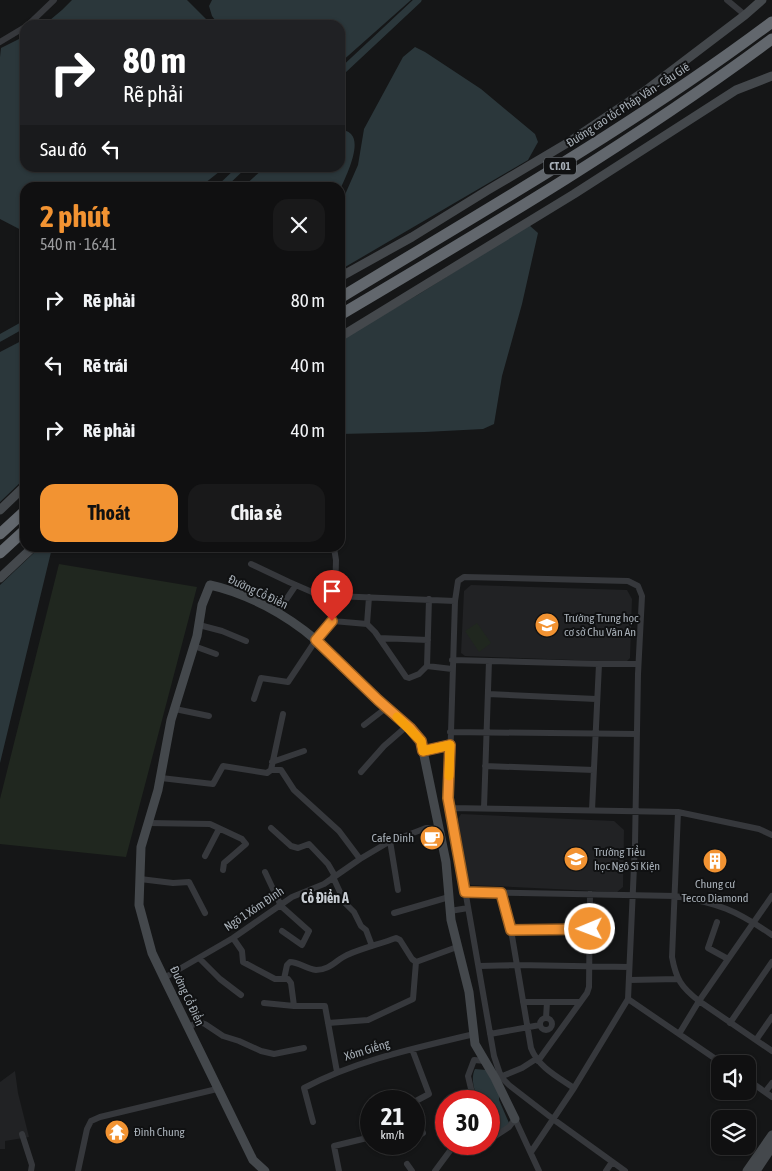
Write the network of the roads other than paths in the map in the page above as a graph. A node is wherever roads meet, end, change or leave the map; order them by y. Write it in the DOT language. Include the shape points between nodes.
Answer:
graph roads {
  1 [pos="54,0"];
  2 [pos="727,0"];
  3 [pos="762,0"];
  4 [pos="745,15"];
  5 [pos="33,20"];
  6 [pos="772,22"];
  7 [pos="20,30"];
  8 [pos="772,39"];
  9 [pos="0,42"];
  10 [pos="772,76"];
  11 [pos="345,274"];
  12 [pos="345,295"];
  13 [pos="345,312"];
  14 [pos="345,334"];
  15 [pos="20,491"];
  16 [pos="0,510"];
  17 [pos="20,516"];
  18 [pos="0,534"];
  19 [pos="20,535"];
  20 [pos="28,552"];
  21 [pos="335,552"];
  22 [pos="0,553"];
  23 [pos="251,564"];
  24 [pos="0,578"];
  25 [pos="296,585"];
  26 [pos="369,597"];
  27 [pos="335,599"];
  28 [pos="429,599"];
  29 [pos="455,601"];
  30 [pos="276,613"];
  31 [pos="332,621"];
  32 [pos="367,624"];
  33 [pos="199,625"];
  34 [pos="379,638"];
  35 [pos="316,640"];
  36 [pos="428,640"];
  37 [pos="246,641"];
  38 [pos="194,646"];
  39 [pos="216,654"];
  40 [pos="452,660"];
  41 [pos="489,661"];
  42 [pos="599,664"];
  43 [pos="638,664"];
  44 [pos="427,666"];
  45 [pos="452,669"];
  46 [pos="488,694"];
  47 [pos="254,699"];
  48 [pos="596,699"];
  49 [pos="386,708"];
  50 [pos="175,709"];
  51 [pos="283,714"];
  52 [pos="209,716"];
  53 [pos="364,725"];
  54 [pos="407,726"];
  55 [pos="450,732"];
  56 [pos="486,733"];
  57 [pos="595,734"];
  58 [pos="637,734"];
  59 [pos="450,745"];
  60 [pos="304,751"];
  61 [pos="423,751"];
  62 [pos="272,762"];
  63 [pos="485,766"];
  64 [pos="271,770"];
  65 [pos="594,770"];
  66 [pos="361,772"];
  67 [pos="161,778"];
  68 [pos="450,808"];
  69 [pos="484,808"];
  70 [pos="592,810"];
  71 [pos="636,811"];
  72 [pos="678,812"];
  73 [pos="148,823"];
  74 [pos="219,828"];
  75 [pos="271,828"];
  76 [pos="439,828"];
  77 [pos="772,835"];
  78 [pos="390,842"];
  79 [pos="205,856"];
  80 [pos="360,859"];
  81 [pos="223,870"];
  82 [pos="264,872"];
  83 [pos="334,877"];
  84 [pos="140,879"];
  85 [pos="398,890"];
  86 [pos="465,892"];
  87 [pos="501,893"];
  88 [pos="590,894"];
  89 [pos="633,895"];
  90 [pos="675,896"];
  91 [pos="772,896"];
  92 [pos="449,897"];
  93 [pos="281,906"];
  94 [pos="468,908"];
  95 [pos="450,911"];
  96 [pos="204,913"];
  97 [pos="394,913"];
  98 [pos="718,922"];
  99 [pos="754,922"];
  100 [pos="590,929"];
  101 [pos="511,930"];
  102 [pos="282,931"];
  103 [pos="772,935"];
  104 [pos="232,938"];
  105 [pos="372,946"];
  106 [pos="457,947"];
  107 [pos="199,958"];
  108 [pos="728,959"];
  109 [pos="416,962"];
  110 [pos="772,962"];
  111 [pos="516,965"];
  112 [pos="479,966"];
  113 [pos="589,966"];
  114 [pos="629,967"];
  115 [pos="164,978"];
  116 [pos="678,978"];
  117 [pos="284,979"];
  118 [pos="629,980"];
  119 [pos="241,995"];
  120 [pos="628,998"];
  121 [pos="523,1002"];
  122 [pos="548,1002"];
  123 [pos="580,1002"];
  124 [pos="699,1002"];
  125 [pos="264,1003"];
  126 [pos="294,1006"];
  127 [pos="772,1017"];
  128 [pos="546,1018"];
  129 [pos="328,1023"];
  130 [pos="730,1023"];
  131 [pos="540,1025"];
  132 [pos="188,1027"];
  133 [pos="527,1027"];
  134 [pos="551,1027"];
  135 [pos="559,1033"];
  136 [pos="474,1034"];
  137 [pos="490,1034"];
  138 [pos="678,1034"];
  139 [pos="756,1040"];
  140 [pos="304,1048"];
  141 [pos="412,1049"];
  142 [pos="772,1051"];
  143 [pos="711,1056"];
  144 [pos="537,1060"];
  145 [pos="486,1061"];
  146 [pos="337,1072"];
  147 [pos="498,1077"];
  148 [pos="772,1083"];
  149 [pos="756,1086"];
  150 [pos="574,1088"];
  151 [pos="218,1089"];
  152 [pos="471,1090"];
  153 [pos="765,1092"];
  154 [pos="425,1096"];
  155 [pos="772,1097"];
  156 [pos="515,1119"];
  157 [pos="553,1119"];
  158 [pos="313,1122"];
  159 [pos="500,1133"];
  160 [pos="22,1134"];
  161 [pos="772,1135"];
  162 [pos="360,1140"];
  163 [pos="772,1147"];
  164 [pos="530,1152"];
  165 [pos="447,1155"];
  166 [pos="612,1162"];
  167 [pos="407,1164"];
  168 [pos="31,1171"];
  169 [pos="78,1171"];
  170 [pos="265,1171"];
  171 [pos="339,1171"];
  172 [pos="412,1171"];
  173 [pos="435,1171"];
  174 [pos="539,1171"];
  175 [pos="606,1171"];
  176 [pos="625,1171"];
  177 [pos="747,1171"];
  178 [pos="756,1171"];
  1 -- 5 [label="street"];
  2 -- 4 [label="street"];
  3 -- 4 [label="street"];
  4 -- 11 [label="street" via="569,142 412,238"];
  6 -- 12 [label="highway, Đường cao tốc Pháp Vân - Cầu Giẽ / CT.01" via="619,129"];
  7 -- 9 [label="street"];
  8 -- 13 [label="highway, CT.01" via="628,140"];
  10 -- 14 [label="street" via="736,90"];
  15 -- 16 [label="street"];
  17 -- 18 [label="highway"];
  19 -- 22 [label="highway"];
  20 -- 24 [label="street"];
  21 -- 27 [label="street"];
  23 -- 25 [label="street"];
  25 -- 27 [label="street"];
  25 -- 30 [label="street"];
  26 -- 27 [label="street"];
  26 -- 28 [label="street"];
  26 -- 32 [label="street"];
  27 -- 31 [label="street"];
  28 -- 29 [label="street"];
  28 -- 36 [label="street"];
  29 -- 40 [label="street"];
  29 -- 43 [label="street" via="458,581 464,577 628,581 638,586 642,596"];
  30 -- 33 [label="street, Đường Cổ Điển" via="224,588 210,585"];
  30 -- 35 [label="street, Đường Cổ Điển"];
  31 -- 32 [label="street"];
  31 -- 35 [label="street"];
  32 -- 34 [label="street"];
  33 -- 37 [label="street"];
  33 -- 38 [label="street, Đường Cổ Điển"];
  34 -- 36 [label="street"];
  34 -- 44 [label="street" via="406,677 419,674"];
  35 -- 47 [label="street" via="288,682 261,678"];
  35 -- 49 [label="street, Đường Cổ Điển"];
  36 -- 44 [label="street"];
  38 -- 39 [label="street"];
  38 -- 50 [label="street, Đường Cổ Điển"];
  40 -- 41 [label="street"];
  40 -- 45 [label="street"];
  41 -- 42 [label="street"];
  41 -- 46 [label="street"];
  42 -- 43 [label="street"];
  42 -- 48 [label="street"];
  43 -- 58 [label="street"];
  44 -- 45 [label="street"];
  45 -- 55 [label="street"];
  46 -- 48 [label="street"];
  46 -- 56 [label="street"];
  48 -- 57 [label="street"];
  49 -- 53 [label="street"];
  49 -- 54 [label="street, Đường Cổ Điển"];
  50 -- 52 [label="street"];
  50 -- 67 [label="street, Đường Cổ Điển"];
  51 -- 62 [label="street"];
  54 -- 61 [label="street, Đường Cổ Điển" via="421,741"];
  54 -- 66 [label="street"];
  55 -- 56 [label="street"];
  55 -- 59 [label="street"];
  56 -- 57 [label="street"];
  56 -- 63 [label="street"];
  57 -- 58 [label="street"];
  57 -- 65 [label="street"];
  58 -- 71 [label="street"];
  59 -- 61 [label="street"];
  59 -- 68 [label="street"];
  60 -- 62 [label="street"];
  61 -- 76 [label="street, Đường Cổ Điển"];
  62 -- 64 [label="street"];
  63 -- 65 [label="street"];
  63 -- 69 [label="street"];
  64 -- 67 [label="street" via="267,773 224,766 213,784"];
  64 -- 80 [label="street" via="281,770 294,790 339,832"];
  65 -- 70 [label="street"];
  67 -- 73 [label="street, Đường Cổ Điển"];
  68 -- 69 [label="street"];
  68 -- 86 [label="street"];
  69 -- 70 [label="street"];
  70 -- 71 [label="street"];
  71 -- 72 [label="street"];
  71 -- 89 [label="street"];
  72 -- 77 [label="street" via="759,829"];
  72 -- 90 [label="street"];
  73 -- 74 [label="street" via="210,824"];
  73 -- 84 [label="street, Đường Cổ Điển" via="141,847"];
  74 -- 79 [label="street"];
  74 -- 81 [label="street" via="246,844 224,863"];
  75 -- 83 [label="street" via="291,846 298,848 309,844 328,864"];
  76 -- 78 [label="street, Ngõ 1 Xóm Đình" via="426,828"];
  76 -- 92 [label="street, Đường Cổ Điển"];
  78 -- 80 [label="street, Ngõ 1 Xóm Đình"];
  78 -- 85 [label="street"];
  80 -- 83 [label="street, Ngõ 1 Xóm Đình"];
  82 -- 93 [label="street, Ngõ 1 Xóm Đình"];
  83 -- 93 [label="street, Ngõ 1 Xóm Đình" via="292,896"];
  83 -- 105 [label="street" via="345,903 366,930"];
  84 -- 96 [label="street" via="189,882"];
  84 -- 115 [label="street, Đường Cổ Điển" via="139,905 152,952"];
  86 -- 87 [label="street"];
  86 -- 94 [label="street"];
  87 -- 88 [label="street"];
  87 -- 101 [label="street"];
  88 -- 89 [label="street"];
  88 -- 100 [label="street"];
  89 -- 90 [label="street"];
  89 -- 114 [label="street"];
  90 -- 99 [label="street" via="727,908"];
  90 -- 116 [label="street" via="672,957"];
  91 -- 99 [label="street"];
  92 -- 95 [label="street, Đường Cổ Điển"];
  92 -- 97 [label="street"];
  93 -- 102 [label="street, Ngõ 1 Xóm Đình" via="309,931 302,945"];
  93 -- 104 [label="street, Ngõ 1 Xóm Đình"];
  94 -- 95 [label="street"];
  94 -- 112 [label="street"];
  95 -- 106 [label="street, Đường Cổ Điển"];
  98 -- 108 [label="street" via="708,947"];
  99 -- 103 [label="street"];
  99 -- 108 [label="street"];
  100 -- 101 [label="street"];
  100 -- 113 [label="street"];
  101 -- 111 [label="street"];
  104 -- 107 [label="street, Ngõ 1 Xóm Đình"];
  104 -- 117 [label="street, Ngõ 1 Xóm Đình" via="242,951 243,962 275,978"];
  105 -- 109 [label="street" via="396,938"];
  105 -- 117 [label="street" via="345,955 332,966 322,969 290,962"];
  106 -- 109 [label="street"];
  106 -- 136 [label="street, Đường Cổ Điển"];
  107 -- 115 [label="street, Ngõ 1 Xóm Đình"];
  107 -- 119 [label="street"];
  108 -- 124 [label="street"];
  109 -- 129 [label="street" via="413,999 368,1020"];
  110 -- 130 [label="street"];
  111 -- 112 [label="street"];
  111 -- 113 [label="street"];
  111 -- 121 [label="street"];
  112 -- 137 [label="street"];
  113 -- 114 [label="street"];
  113 -- 123 [label="street" via="589,987"];
  114 -- 118 [label="street"];
  115 -- 132 [label="street, Đường Cổ Điển"];
  116 -- 118 [label="street"];
  116 -- 124 [label="street"];
  117 -- 126 [label="street" via="291,983"];
  118 -- 120 [label="street"];
  120 -- 138 [label="street"];
  120 -- 150 [label="street"];
  121 -- 122 [label="street"];
  121 -- 133 [label="street"];
  122 -- 123 [label="street"];
  122 -- 128 [label="street"];
  123 -- 135 [label="street"];
  124 -- 130 [label="street"];
  124 -- 138 [label="street"];
  125 -- 126 [label="street"];
  126 -- 129 [label="street" via="325,1006"];
  127 -- 139 [label="street"];
  128 -- 131 [label="street" via="540,1020"];
  128 -- 134 [label="street" via="551,1021"];
  129 -- 146 [label="street"];
  130 -- 139 [label="street"];
  131 -- 133 [label="street"];
  131 -- 134 [label="street" via="546,1030"];
  132 -- 140 [label="street" via="199,1022 223,1036 274,1054"];
  132 -- 151 [label="street, Đường Cổ Điển"];
  133 -- 137 [label="street"];
  133 -- 144 [label="street"];
  134 -- 135 [label="street"];
  135 -- 144 [label="street"];
  136 -- 141 [label="street, Xóm Giếng"];
  136 -- 145 [label="street, Đường Cổ Điển" via="475,1044"];
  137 -- 147 [label="street"];
  138 -- 143 [label="street"];
  139 -- 142 [label="street"];
  141 -- 146 [label="street, Xóm Giếng"];
  141 -- 154 [label="street" via="429,1094"];
  144 -- 147 [label="street"];
  144 -- 150 [label="street"];
  145 -- 147 [label="street, Đường Cổ Điển"];
  145 -- 152 [label="street" via="474,1060 468,1076"];
  146 -- 158 [label="street, Xóm Giếng" via="304,1088"];
  147 -- 156 [label="street, Đường Cổ Điển"];
  147 -- 157 [label="street"];
  148 -- 153 [label="street"];
  149 -- 153 [label="street"];
  150 -- 157 [label="street"];
  151 -- 169 [label="street" via="90,1121"];
  151 -- 170 [label="street, Đường Cổ Điển" via="253,1160"];
  153 -- 155 [label="street"];
  156 -- 159 [label="street"];
  156 -- 164 [label="street"];
  157 -- 164 [label="street"];
  157 -- 166 [label="street"];
  160 -- 168 [label="street"];
  161 -- 177 [label="street"];
  162 -- 171 [label="street" via="334,1146"];
  163 -- 178 [label="street"];
  164 -- 174 [label="street"];
  165 -- 173 [label="street"];
  166 -- 175 [label="street"];
  166 -- 176 [label="street"];
  167 -- 172 [label="street"];
}
